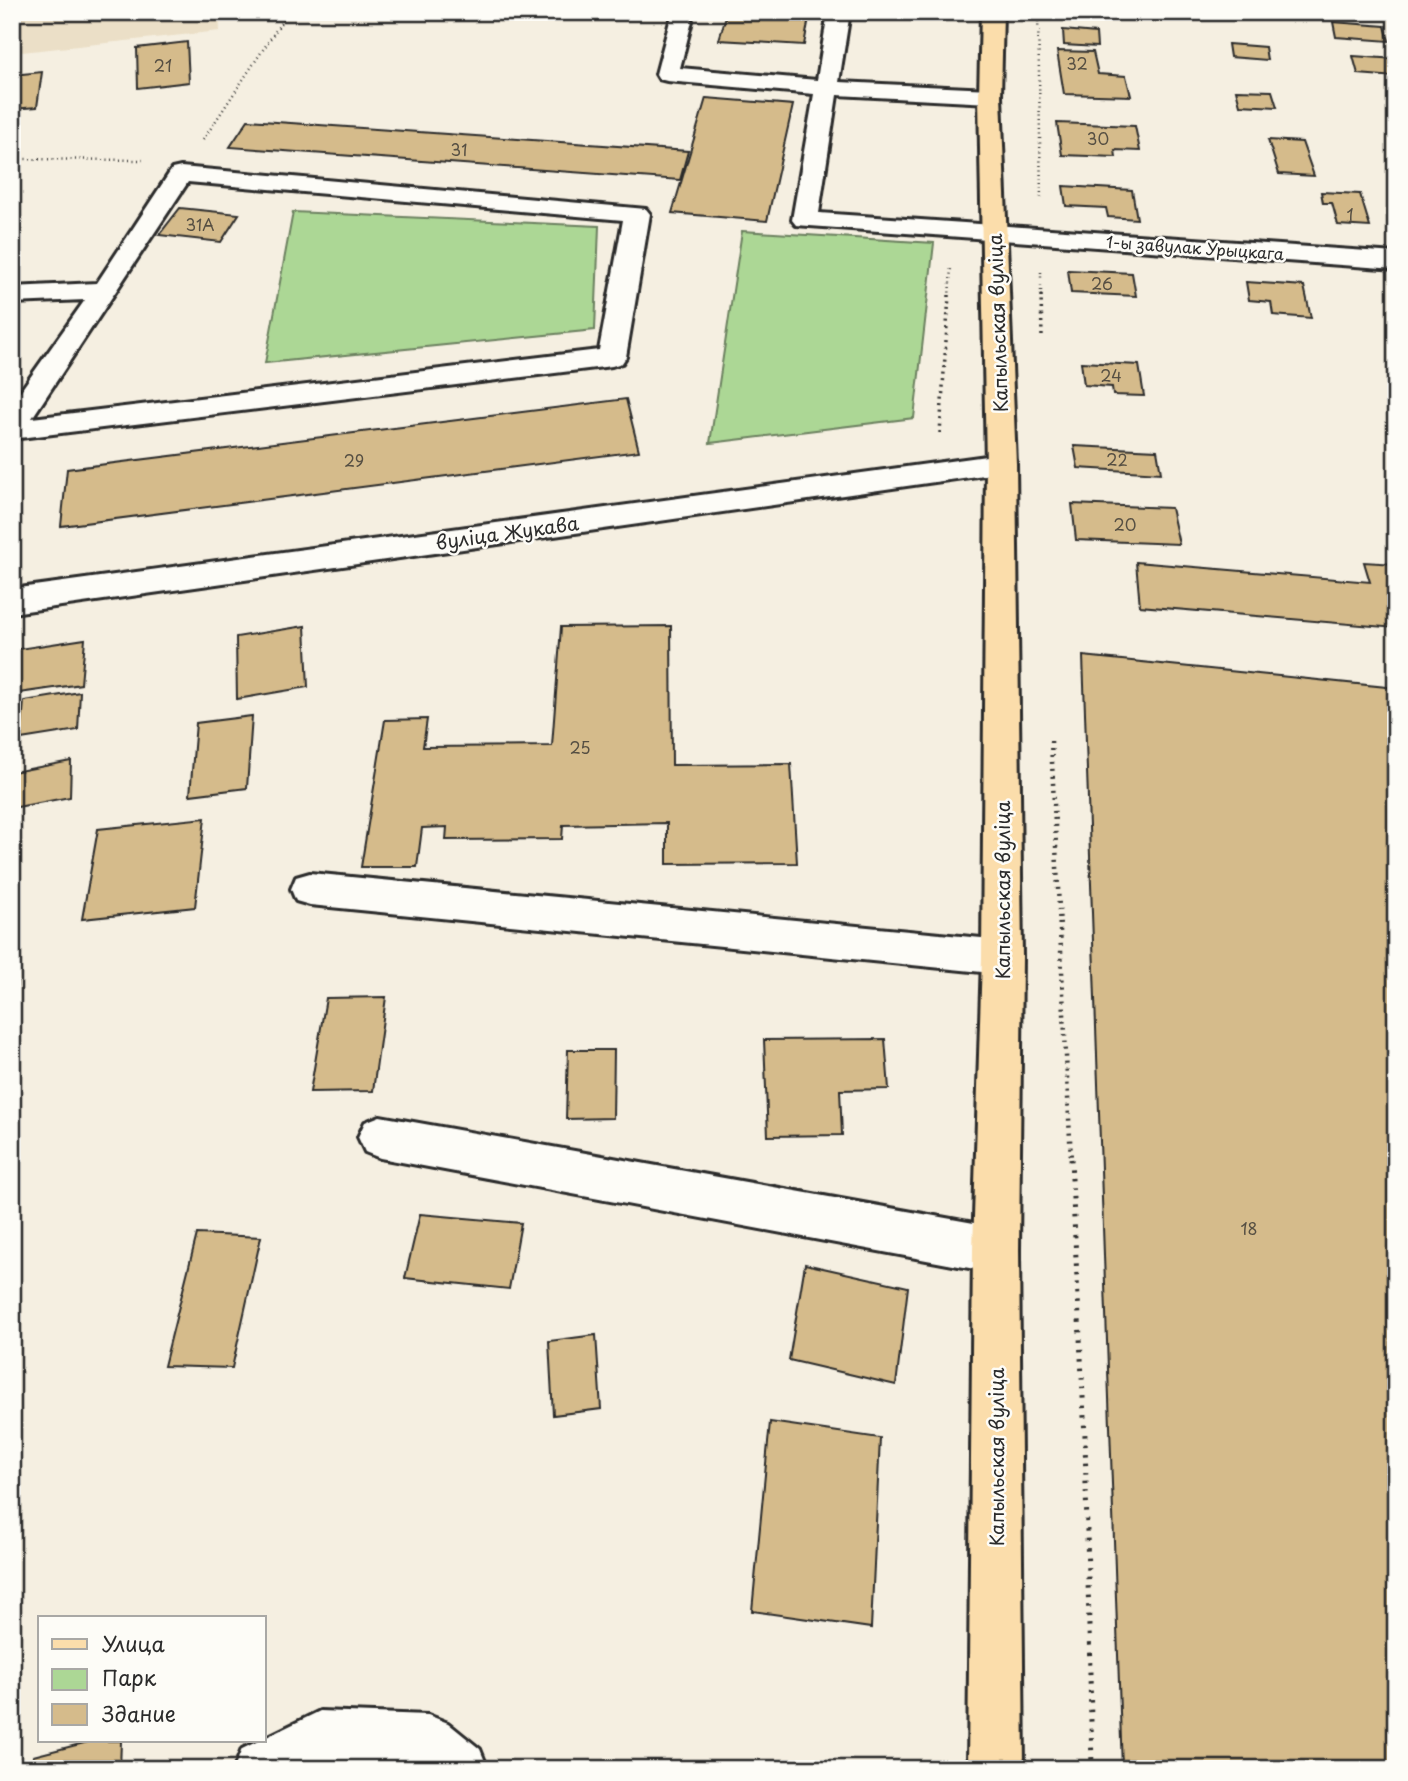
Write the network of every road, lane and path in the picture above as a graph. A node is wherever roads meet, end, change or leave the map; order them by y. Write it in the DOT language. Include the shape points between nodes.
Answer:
graph roads {
  1 [pos="288,12"];
  2 [pos="839,12"];
  3 [pos="992,12"];
  4 [pos="1038,12"];
  5 [pos="681,20"];
  6 [pos="827,88"];
  7 [pos="990,96"];
  8 [pos="12,159"];
  9 [pos="180,174"];
  10 [pos="953,231"];
  11 [pos="994,234"];
  12 [pos="1040,237"];
  13 [pos="1396,261"];
  14 [pos="105,291"];
  15 [pos="12,295"];
  16 [pos="1043,347"];
  17 [pos="12,428"];
  18 [pos="931,437"];
  19 [pos="1001,464"];
  20 [pos="12,601"];
  21 [pos="1050,731"];
  22 [pos="310,890"];
  23 [pos="1002,957"];
  24 [pos="380,1138"];
  25 [pos="996,1250"];
  26 [pos="262,1769"];
  27 [pos="460,1769"];
  28 [pos="996,1769"];
  29 [pos="1092,1769"];
  1 -- 9 [label="path"];
  2 -- 6 [label="street"];
  3 -- 7 [label="main road, Капыльская вуліца"];
  4 -- 12 [label="path"];
  5 -- 6 [label="street" via="667,74"];
  6 -- 7 [label="street"];
  6 -- 10 [label="street, 1-ы завулак Урыцкага" via="805,220"];
  7 -- 11 [label="main road, Капыльская вуліца"];
  8 -- 9 [label="path" via="150,160"];
  9 -- 14 [label="street"];
  9 -- 17 [label="street" via="637,214 612,357"];
  10 -- 11 [label="street, 1-ы завулак Урыцкага"];
  10 -- 18 [label="path" via="941,432"];
  11 -- 12 [label="street, 1-ы завулак Урыцкага"];
  11 -- 19 [label="main road, Капыльская вуліца"];
  12 -- 13 [label="street, 1-ы завулак Урыцкага"];
  12 -- 16 [label="path"];
  14 -- 15 [label="street"];
  14 -- 17 [label="street"];
  19 -- 20 [label="street, вуліца Жукава"];
  19 -- 23 [label="main road, Капыльская вуліца"];
  21 -- 29 [label="path" via="1085,1437"];
  22 -- 23 [label="street"];
  23 -- 25 [label="main road, Капыльская вуліца"];
  24 -- 25 [label="street"];
  25 -- 28 [label="main road, Капыльская вуліца"];
  26 -- 27 [label="street" via="320,1739 428,1743"];
}
